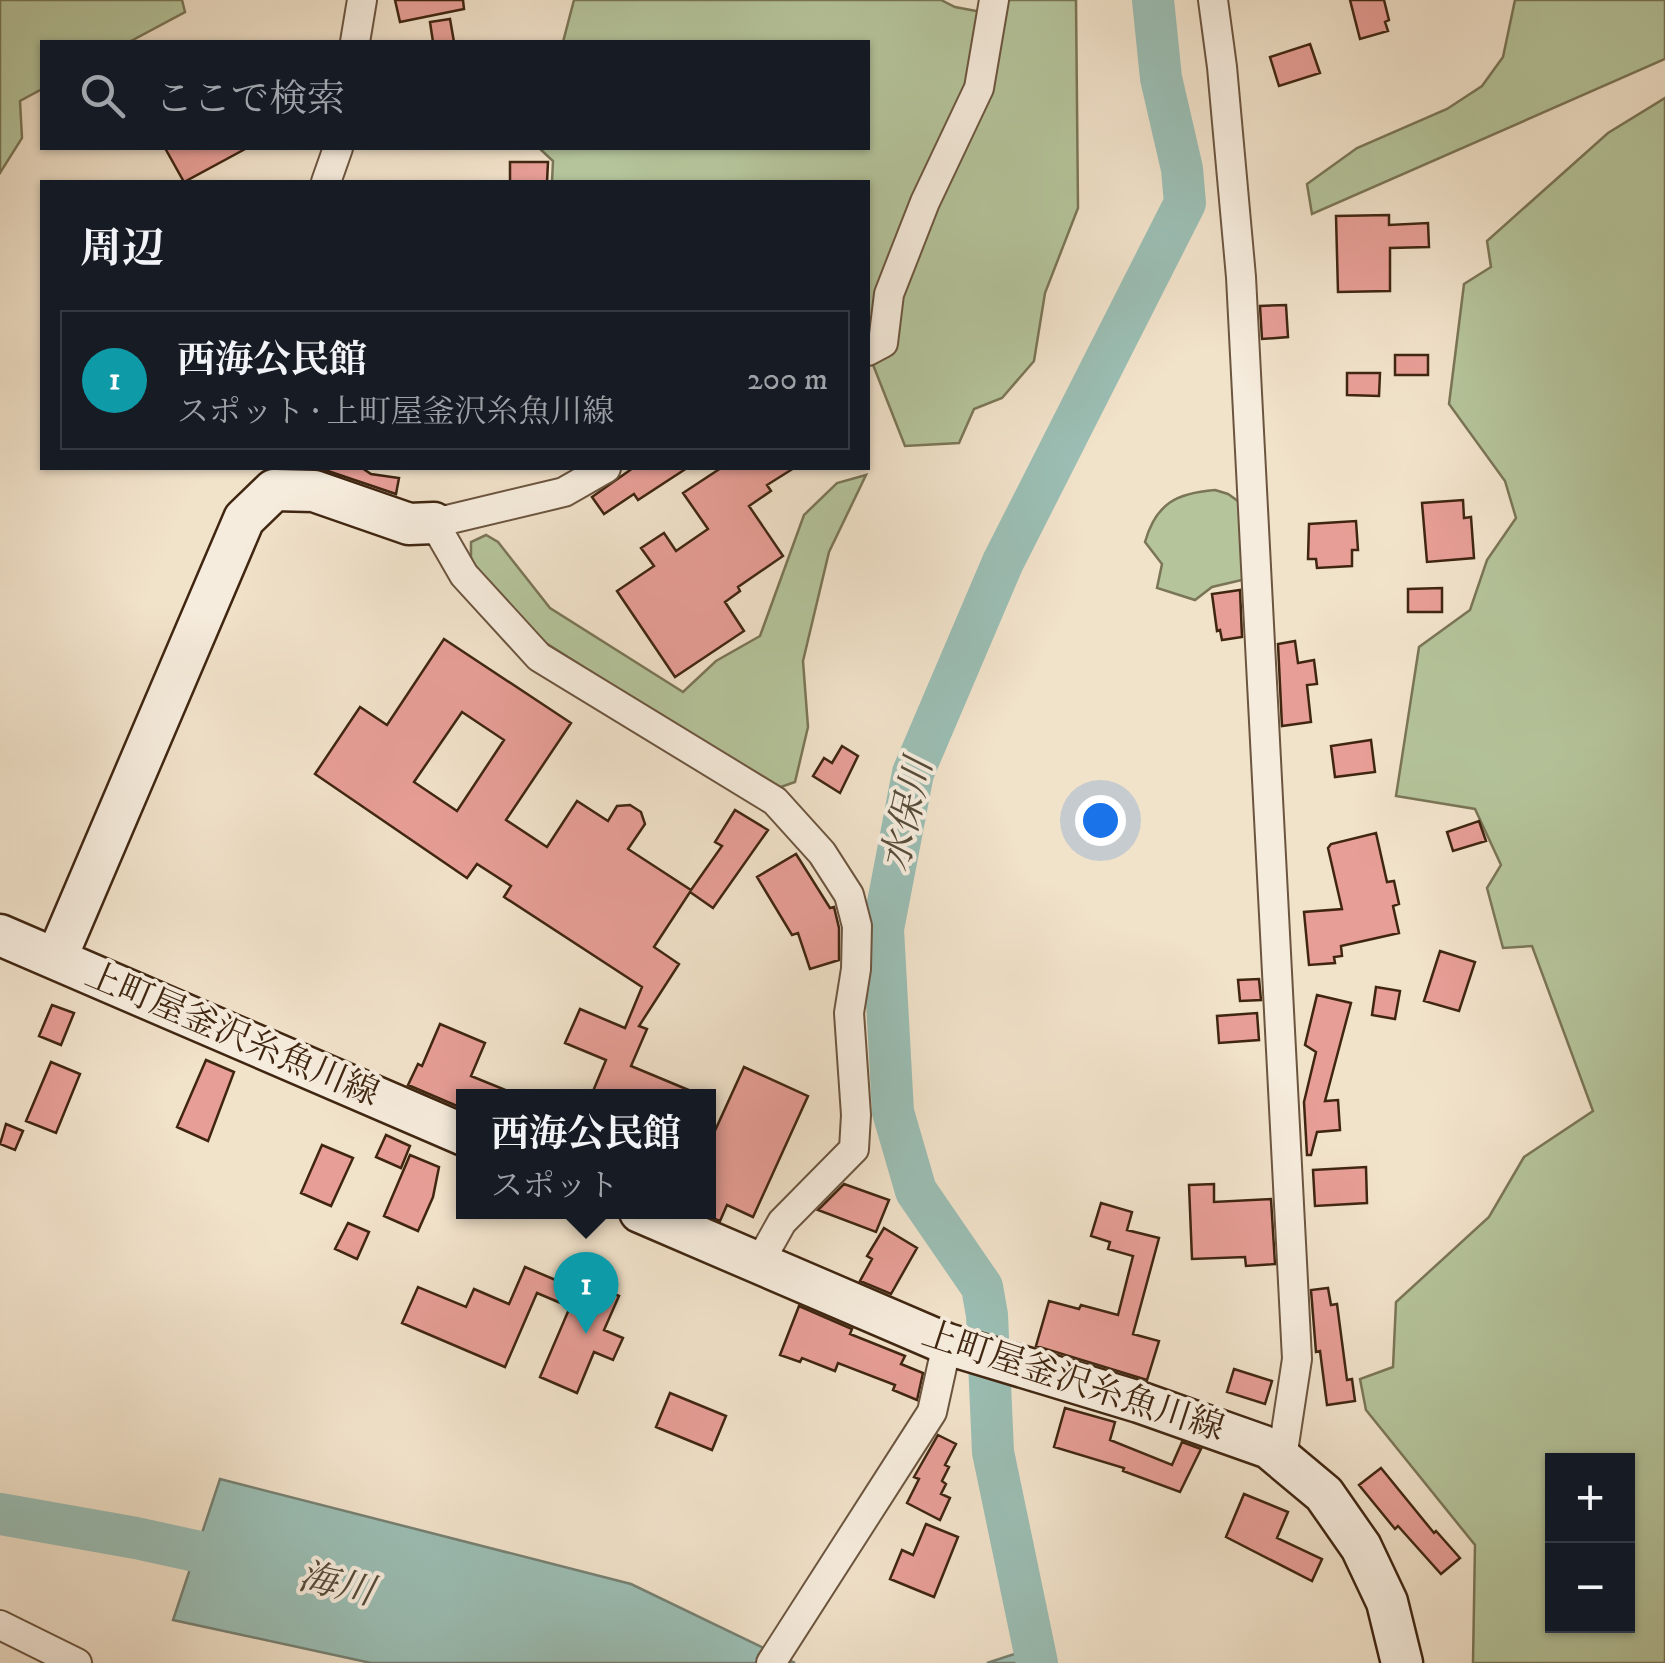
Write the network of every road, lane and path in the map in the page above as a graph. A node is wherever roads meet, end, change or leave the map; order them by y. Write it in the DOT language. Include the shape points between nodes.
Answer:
graph roads {
  1 [pos="362,0"];
  2 [pos="994,0"];
  3 [pos="1213,0"];
  4 [pos="355,40"];
  5 [pos="337,150"];
  6 [pos="327,180"];
  7 [pos="870,349"];
  8 [pos="602,470"];
  9 [pos="268,479"];
  10 [pos="434,523"];
  11 [pos="0,936"];
  12 [pos="56,959"];
  13 [pos="456,1132"];
  14 [pos="656,1219"];
  15 [pos="759,1263"];
  16 [pos="952,1346"];
  17 [pos="1282,1458"];
  18 [pos="0,1625"];
  19 [pos="77,1663"];
  20 [pos="770,1663"];
  21 [pos="1402,1663"];
  1 -- 4 [label="street"];
  2 -- 7 [label="street" via="979,88 889,294 883,342"];
  3 -- 17 [label="street" via="1241,277 1296,1359"];
  5 -- 6 [label="street"];
  8 -- 10 [label="street" via="564,492"];
  9 -- 10 [label="main road" via="409,524"];
  9 -- 12 [label="main road" via="244,518"];
  10 -- 15 [label="street" via="464,575 539,657 775,801 822,852 849,895 856,926 849,1013 854,1148 782,1222"];
  11 -- 12 [label="main road, 上町屋釜沢糸魚川線"];
  12 -- 13 [label="main road, 上町屋釜沢糸魚川線"];
  14 -- 15 [label="main road, 上町屋釜沢糸魚川線"];
  15 -- 16 [label="main road, 上町屋釜沢糸魚川線"];
  16 -- 17 [label="main road, 上町屋釜沢糸魚川線" via="1139,1402"];
  16 -- 20 [label="street" via="932,1412"];
  17 -- 21 [label="main road, 上町屋釜沢糸魚川線" via="1324,1494 1361,1548 1387,1602"];
  18 -- 19 [label="street"];
}
